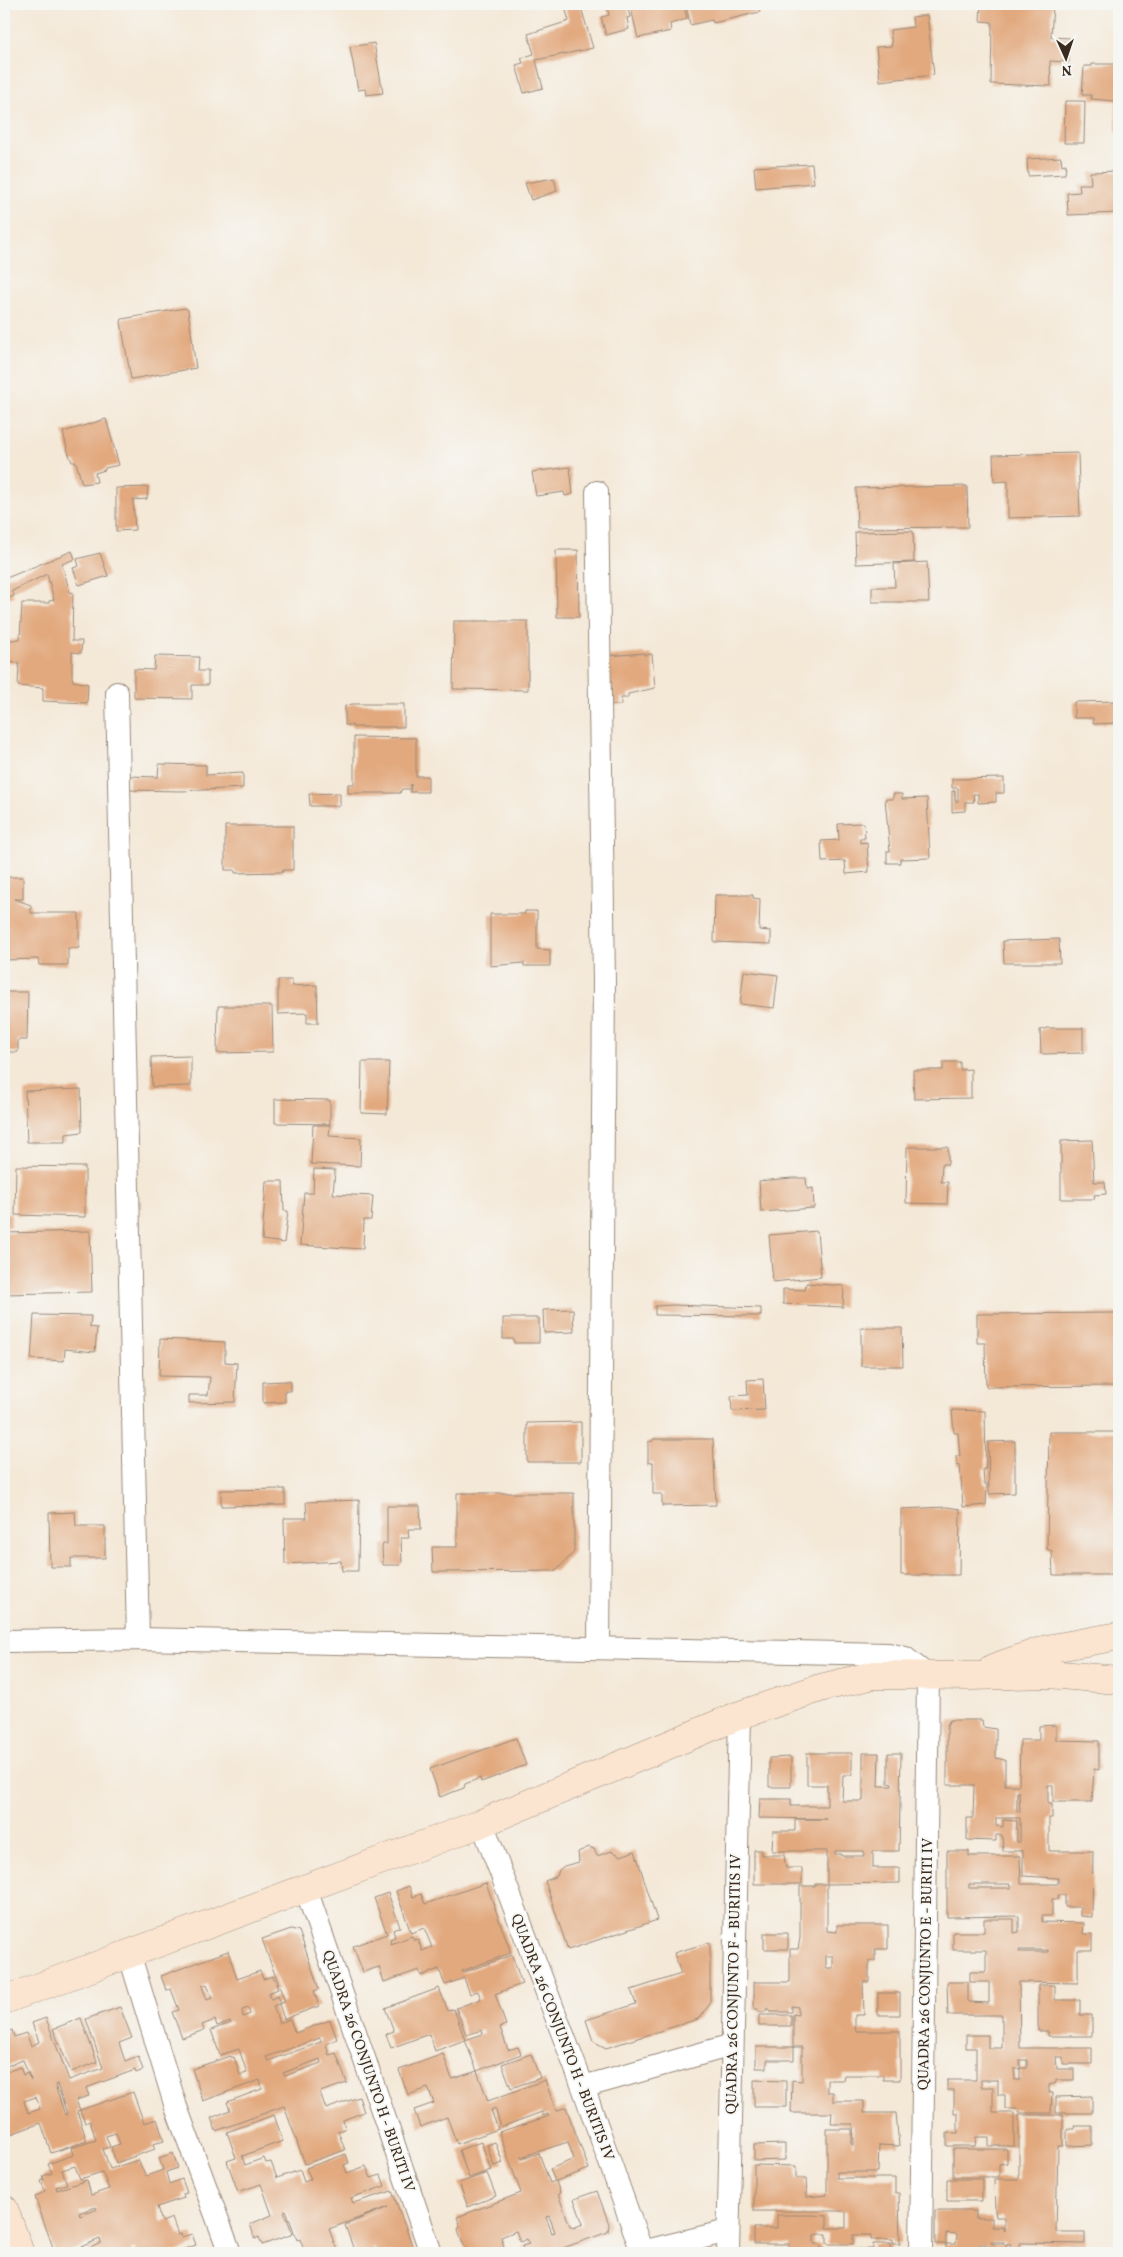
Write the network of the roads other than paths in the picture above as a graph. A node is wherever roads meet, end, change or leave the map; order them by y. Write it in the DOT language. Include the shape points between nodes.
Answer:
graph roads {
  1 [pos="597,492"];
  2 [pos="117,693"];
  3 [pos="1119,1636"];
  4 [pos="138,1639"];
  5 [pos="4,1642"];
  6 [pos="599,1648"];
  7 [pos="1119,1672"];
  8 [pos="928,1676"];
  9 [pos="970,1676"];
  10 [pos="740,1715"];
  11 [pos="482,1823"];
  12 [pos="306,1889"];
  13 [pos="129,1953"];
  14 [pos="4,2000"];
  15 [pos="732,2046"];
  16 [pos="583,2087"];
  17 [pos="4,2209"];
  18 [pos="728,2231"];
  19 [pos="640,2252"];
  20 [pos="20,2253"];
  21 [pos="230,2253"];
  22 [pos="431,2253"];
  23 [pos="728,2253"];
  24 [pos="922,2253"];
  1 -- 6 [label="street" via="604,982"];
  2 -- 4 [label="street"];
  3 -- 9 [label="street" via="1047,1648"];
  4 -- 5 [label="street"];
  4 -- 6 [label="street"];
  6 -- 8 [label="street" via="888,1654 904,1658"];
  7 -- 9 [label="street"];
  8 -- 9 [label="street"];
  8 -- 10 [label="street" via="874,1675 820,1688"];
  8 -- 24 [label="street, QUADRA 26 CONJUNTO E - BURITI IV"];
  10 -- 11 [label="street"];
  10 -- 15 [label="street, QUADRA 26 CONJUNTO F - BURITIS IV"];
  11 -- 12 [label="street"];
  11 -- 16 [label="street, QUADRA 26 CONJUNTO H - BURITIS IV"];
  12 -- 13 [label="street"];
  12 -- 22 [label="street, QUADRA 26 CONJUNTO H - BURITI IV"];
  13 -- 14 [label="street"];
  13 -- 21 [label="street" via="176,2107"];
  15 -- 16 [label="street"];
  15 -- 18 [label="street, QUADRA 26 CONJUNTO F - BURITIS IV"];
  16 -- 19 [label="street, QUADRA 26 CONJUNTO H - BURITIS IV"];
  17 -- 20 [label="street"];
  18 -- 19 [label="street"];
  18 -- 23 [label="street, QUADRA 26 CONJUNTO F - BURITIS IV"];
}
